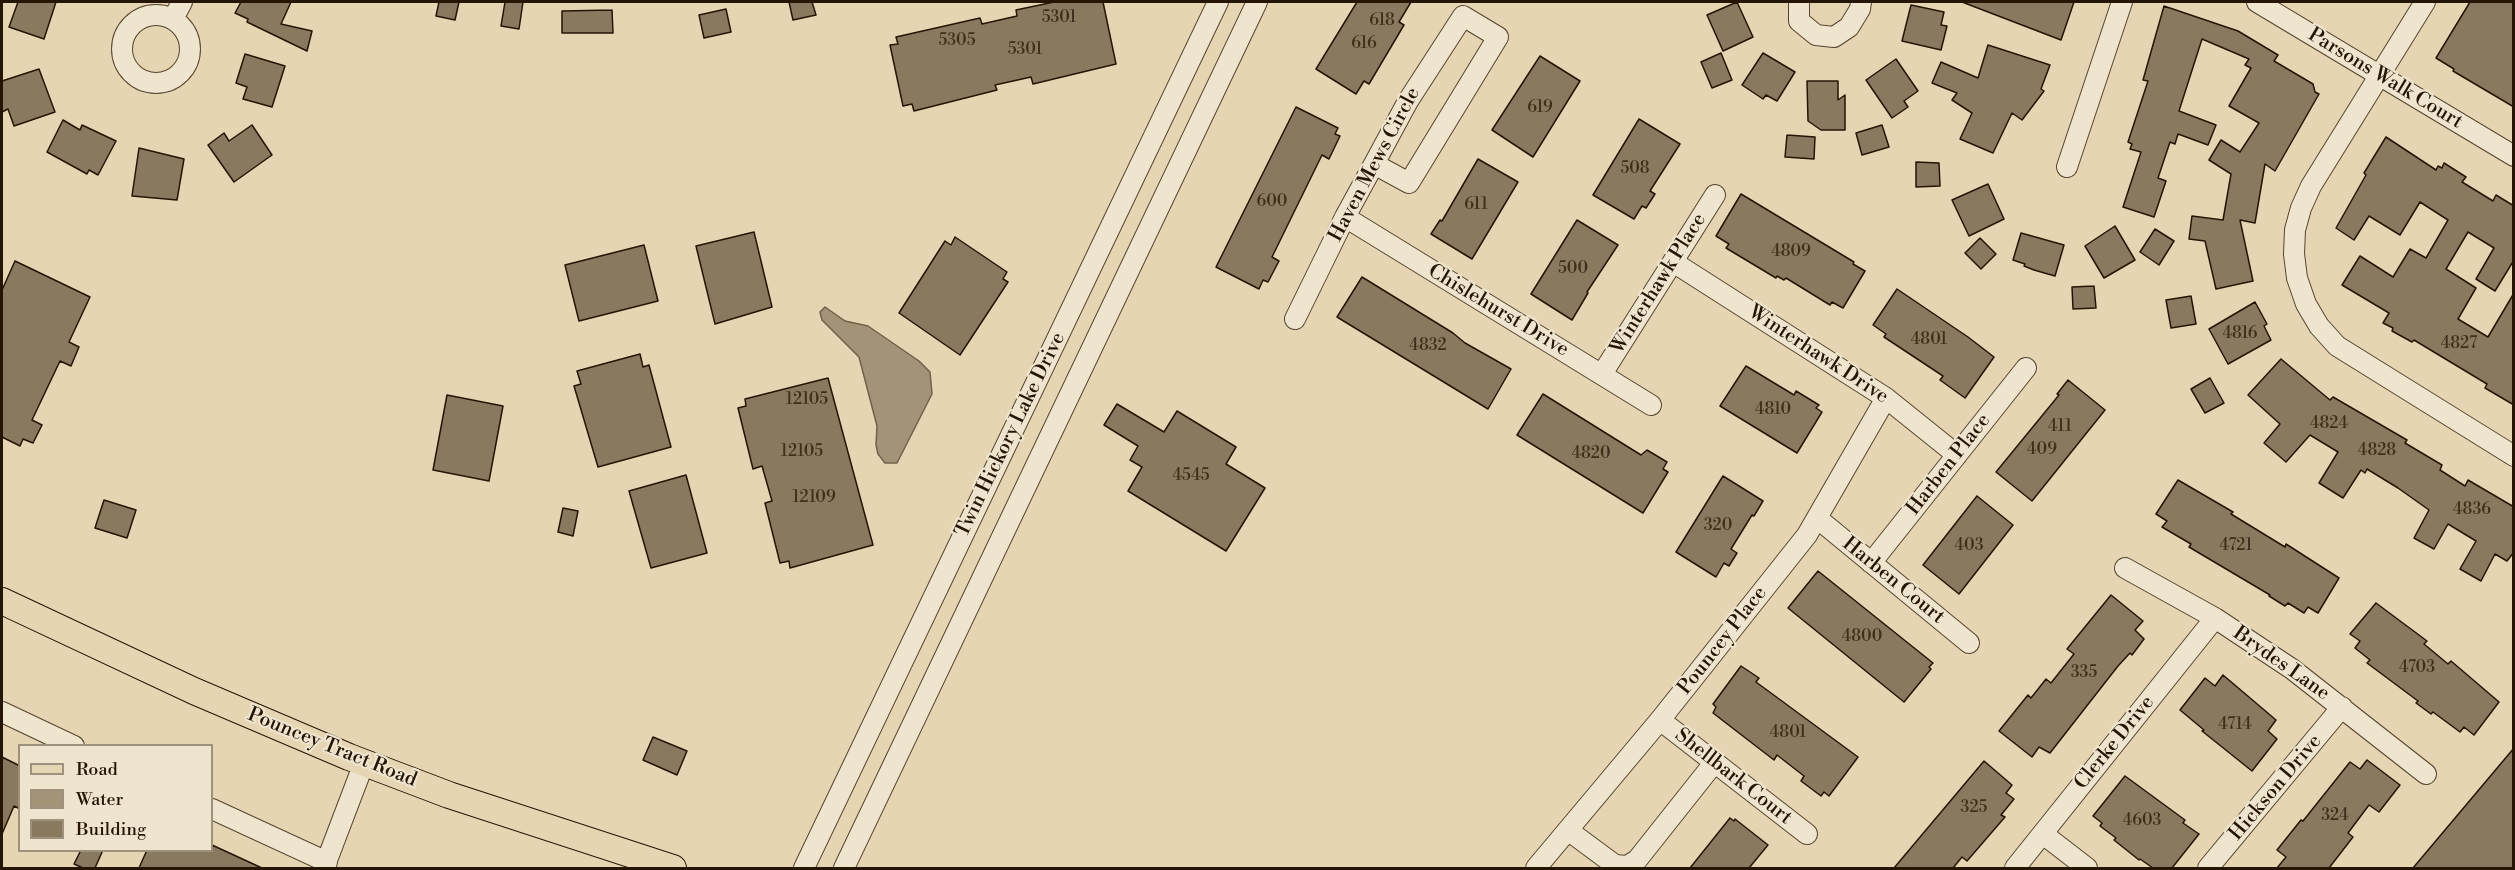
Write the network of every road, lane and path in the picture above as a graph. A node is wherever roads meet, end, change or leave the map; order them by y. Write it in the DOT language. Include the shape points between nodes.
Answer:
graph roads {
  1 [pos="1218,2"];
  2 [pos="1257,2"];
  3 [pos="1799,2"];
  4 [pos="1861,2"];
  5 [pos="2122,2"];
  6 [pos="2257,2"];
  7 [pos="2425,2"];
  8 [pos="2380,76"];
  9 [pos="2514,156"];
  10 [pos="1374,164"];
  11 [pos="2067,167"];
  12 [pos="1715,195"];
  13 [pos="1345,218"];
  14 [pos="1673,262"];
  15 [pos="1295,319"];
  16 [pos="2026,368"];
  17 [pos="1602,374"];
  18 [pos="1886,398"];
  19 [pos="1651,405"];
  20 [pos="1957,455"];
  21 [pos="2514,456"];
  22 [pos="1817,518"];
  23 [pos="1871,563"];
  24 [pos="2125,568"];
  25 [pos="2,601"];
  26 [pos="2215,618"];
  27 [pos="1970,643"];
  28 [pos="2342,707"];
  29 [pos="2,712"];
  30 [pos="1660,720"];
  31 [pos="70,744"];
  32 [pos="1714,762"];
  33 [pos="364,763"];
  34 [pos="2426,774"];
  35 [pos="213,809"];
  36 [pos="1569,831"];
  37 [pos="1807,834"];
  38 [pos="2043,834"];
  39 [pos="326,865"];
  40 [pos="673,868"];
  41 [pos="804,868"];
  42 [pos="844,868"];
  43 [pos="1536,868"];
  44 [pos="2015,868"];
  45 [pos="2087,868"];
  46 [pos="2208,868"];
  1 -- 41 [label="street, Twin Hickory Lake Drive"];
  2 -- 42 [label="street, Twin Hickory Lake Drive"];
  3 -- 4 [label="street" via="1799,21 1816,35 1834,37 1849,27"];
  5 -- 11 [label="street"];
  6 -- 8 [label="street, Parsons Walk Court"];
  7 -- 8 [label="street"];
  8 -- 9 [label="street, Parsons Walk Court"];
  8 -- 21 [label="street" via="2301,208 2294,254 2306,304 2337,346"];
  10 -- 10 [label="street, Haven Mews Circle" via="1462,16 1498,37 1408,183"];
  10 -- 13 [label="street, Haven Mews Circle"];
  12 -- 14 [label="street, Winterhawk Place"];
  13 -- 15 [label="street, Haven Mews Circle"];
  13 -- 17 [label="street, Chislehurst Drive"];
  14 -- 17 [label="street, Winterhawk Place"];
  14 -- 18 [label="street, Winterhawk Drive"];
  16 -- 20 [label="street, Harben Place"];
  17 -- 19 [label="street, Chislehurst Drive"];
  18 -- 20 [label="street, Winterhawk Drive"];
  18 -- 22 [label="street, Pouncey Place"];
  20 -- 23 [label="street, Harben Place"];
  22 -- 23 [label="street, Harben Court"];
  22 -- 30 [label="street, Pouncey Place"];
  23 -- 27 [label="street, Harben Court"];
  24 -- 26 [label="street, Brydes Lane"];
  25 -- 33 [label="main road, Pouncey Tract Road" via="194,692"];
  26 -- 28 [label="street, Brydes Lane"];
  26 -- 38 [label="street, Clerke Drive"];
  28 -- 34 [label="street, Brydes Lane"];
  28 -- 46 [label="street, Hickson Drive"];
  29 -- 31 [label="street"];
  30 -- 32 [label="street, Shellbark Court"];
  30 -- 36 [label="street, Pouncey Place"];
  32 -- 36 [label="street" via="1637,860 1627,866 1615,865"];
  32 -- 37 [label="street, Shellbark Court"];
  33 -- 39 [label="street"];
  33 -- 40 [label="main road, Pouncey Tract Road"];
  35 -- 39 [label="street"];
  36 -- 43 [label="street, Pouncey Place"];
  38 -- 44 [label="street, Clerke Drive"];
  38 -- 45 [label="street"];
}
